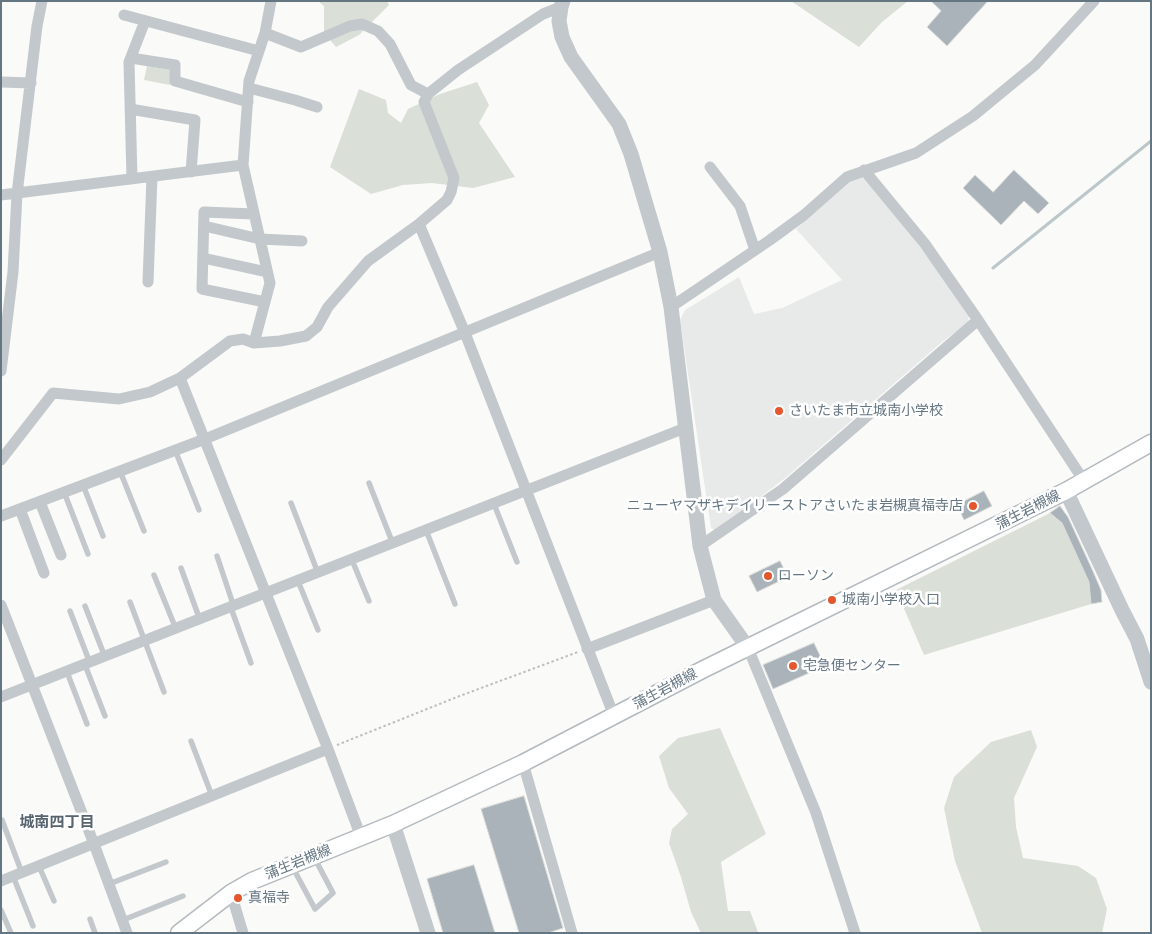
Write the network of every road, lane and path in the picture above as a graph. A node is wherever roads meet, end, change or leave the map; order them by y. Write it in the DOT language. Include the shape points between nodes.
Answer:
graph roads {
  1 [pos="42,1"];
  2 [pos="270,1"];
  3 [pos="1094,1"];
  4 [pos="562,4"];
  5 [pos="124,15"];
  6 [pos="145,21"];
  7 [pos="265,33"];
  8 [pos="259,51"];
  9 [pos="131,58"];
  10 [pos="1,82"];
  11 [pos="31,83"];
  12 [pos="249,88"];
  13 [pos="428,94"];
  14 [pos="248,102"];
  15 [pos="317,107"];
  16 [pos="130,109"];
  17 [pos="243,165"];
  18 [pos="710,167"];
  19 [pos="864,170"];
  20 [pos="191,172"];
  21 [pos="152,177"];
  22 [pos="132,179"];
  23 [pos="17,194"];
  24 [pos="1,195"];
  25 [pos="254,214"];
  26 [pos="419,224"];
  27 [pos="204,226"];
  28 [pos="260,239"];
  29 [pos="302,241"];
  30 [pos="755,250"];
  31 [pos="660,252"];
  32 [pos="203,258"];
  33 [pos="7,272"];
  34 [pos="267,272"];
  35 [pos="148,282"];
  36 [pos="265,302"];
  37 [pos="670,307"];
  38 [pos="4,319"];
  39 [pos="978,320"];
  40 [pos="465,333"];
  41 [pos="254,342"];
  42 [pos="1,371"];
  43 [pos="180,378"];
  44 [pos="685,428"];
  45 [pos="205,439"];
  46 [pos="1151,444"];
  47 [pos="175,450"];
  48 [pos="1,460"];
  49 [pos="120,471"];
  50 [pos="1084,481"];
  51 [pos="369,483"];
  52 [pos="83,485"];
  53 [pos="526,491"];
  54 [pos="1066,491"];
  55 [pos="64,492"];
  56 [pos="40,502"];
  57 [pos="290,503"];
  58 [pos="494,504"];
  59 [pos="20,509"];
  60 [pos="199,510"];
  61 [pos="1,516"];
  62 [pos="426,530"];
  63 [pos="144,531"];
  64 [pos="103,536"];
  65 [pos="393,544"];
  66 [pos="700,546"];
  67 [pos="61,554"];
  68 [pos="88,554"];
  69 [pos="216,556"];
  70 [pos="352,560"];
  71 [pos="517,562"];
  72 [pos="181,568"];
  73 [pos="44,572"];
  74 [pos="318,573"];
  75 [pos="154,575"];
  76 [pos="298,581"];
  77 [pos="266,594"];
  78 [pos="714,600"];
  79 [pos="368,601"];
  80 [pos="130,602"];
  81 [pos="455,604"];
  82 [pos="1,606"];
  83 [pos="85,606"];
  84 [pos="232,607"];
  85 [pos="70,611"];
  86 [pos="200,620"];
  87 [pos="176,629"];
  88 [pos="318,630"];
  89 [pos="144,641"];
  90 [pos="748,648"];
  91 [pos="587,649"];
  92 [pos="105,657"];
  93 [pos="251,663"];
  94 [pos="87,664"];
  95 [pos="67,672"];
  96 [pos="1151,682"];
  97 [pos="32,685"];
  98 [pos="164,692"];
  99 [pos="1,698"];
  100 [pos="105,716"];
  101 [pos="614,716"];
  102 [pos="87,724"];
  103 [pos="191,741"];
  104 [pos="328,749"];
  105 [pos="523,762"];
  106 [pos="212,796"];
  107 [pos="2,820"];
  108 [pos="393,824"];
  109 [pos="361,837"];
  110 [pos="94,844"];
  111 [pos="313,856"];
  112 [pos="166,862"];
  113 [pos="291,864"];
  114 [pos="39,866"];
  115 [pos="18,874"];
  116 [pos="1,881"];
  117 [pos="109,884"];
  118 [pos="231,893"];
  119 [pos="183,896"];
  120 [pos="54,902"];
  121 [pos="1,910"];
  122 [pos="90,919"];
  123 [pos="123,920"];
  124 [pos="33,926"];
  125 [pos="10,933"];
  126 [pos="95,933"];
  127 [pos="127,933"];
  128 [pos="179,933"];
  129 [pos="243,933"];
  130 [pos="428,933"];
  131 [pos="572,933"];
  132 [pos="855,933"];
  1 -- 11 [label="street" via="36,26"];
  2 -- 7 [label="street"];
  3 -- 19 [label="street" via="1035,65 973,116 916,153"];
  4 -- 13 [label="street" via="458,70"];
  4 -- 31 [label="street" via="559,21 562,37 625,138"];
  5 -- 6 [label="street"];
  6 -- 8 [label="street"];
  6 -- 9 [label="street"];
  7 -- 8 [label="street"];
  7 -- 13 [label="street" via="301,47 362,24 378,31 390,44 410,85"];
  8 -- 12 [label="street"];
  9 -- 14 [label="street" via="175,65 176,81"];
  9 -- 16 [label="street"];
  10 -- 11 [label="street"];
  11 -- 23 [label="street"];
  12 -- 14 [label="street"];
  12 -- 15 [label="street"];
  13 -- 26 [label="street" via="424,102 454,178 447,200"];
  14 -- 17 [label="street"];
  16 -- 20 [label="street" via="195,120"];
  16 -- 22 [label="street"];
  17 -- 20 [label="street"];
  17 -- 25 [label="street"];
  18 -- 30 [label="street" via="740,206"];
  19 -- 30 [label="street" via="847,177 804,215"];
  19 -- 39 [label="street" via="926,244"];
  20 -- 21 [label="street"];
  21 -- 22 [label="street"];
  21 -- 35 [label="street"];
  22 -- 23 [label="street"];
  23 -- 24 [label="street"];
  23 -- 33 [label="street"];
  25 -- 27 [label="street" via="204,212"];
  25 -- 28 [label="street"];
  26 -- 40 [label="street"];
  26 -- 41 [label="street" via="368,261 306,336 280,342"];
  27 -- 28 [label="street"];
  27 -- 32 [label="street"];
  28 -- 29 [label="street"];
  28 -- 34 [label="street"];
  30 -- 37 [label="street"];
  31 -- 37 [label="street"];
  31 -- 40 [label="street"];
  32 -- 34 [label="street"];
  32 -- 36 [label="street" via="202,289"];
  33 -- 38 [label="street"];
  34 -- 36 [label="street" via="270,283"];
  36 -- 41 [label="street"];
  37 -- 44 [label="street"];
  38 -- 42 [label="street"];
  39 -- 50 [label="street"];
  39 -- 66 [label="street" via="784,489"];
  40 -- 45 [label="street"];
  40 -- 53 [label="street"];
  41 -- 43 [label="street" via="243,339 230,341"];
  43 -- 45 [label="street"];
  43 -- 48 [label="street" via="150,392 119,399 53,393"];
  44 -- 53 [label="street"];
  44 -- 66 [label="street"];
  45 -- 47 [label="street"];
  45 -- 77 [label="street"];
  46 -- 50 [label="main road, 蒲生岩槻線"];
  47 -- 49 [label="street"];
  47 -- 60 [label="lane"];
  49 -- 52 [label="street"];
  49 -- 63 [label="lane"];
  50 -- 54 [label="main road, 蒲生岩槻線"];
  51 -- 65 [label="lane"];
  52 -- 55 [label="street"];
  52 -- 64 [label="lane"];
  53 -- 58 [label="street"];
  53 -- 91 [label="street"];
  54 -- 90 [label="main road, 蒲生岩槻線"];
  54 -- 96 [label="street" via="1137,639"];
  55 -- 56 [label="street"];
  55 -- 68 [label="lane"];
  56 -- 59 [label="street"];
  56 -- 67 [label="street"];
  57 -- 74 [label="lane"];
  58 -- 62 [label="street"];
  58 -- 71 [label="lane"];
  59 -- 61 [label="street"];
  59 -- 73 [label="street"];
  62 -- 65 [label="street"];
  62 -- 81 [label="lane"];
  65 -- 70 [label="street"];
  66 -- 78 [label="street"];
  69 -- 84 [label="lane"];
  70 -- 74 [label="street"];
  70 -- 79 [label="lane"];
  72 -- 86 [label="lane"];
  74 -- 76 [label="street"];
  75 -- 87 [label="lane"];
  76 -- 77 [label="street"];
  76 -- 88 [label="lane"];
  77 -- 84 [label="street"];
  77 -- 104 [label="street"];
  78 -- 90 [label="street"];
  78 -- 91 [label="street"];
  80 -- 89 [label="lane"];
  82 -- 97 [label="street"];
  83 -- 92 [label="lane"];
  84 -- 86 [label="street"];
  84 -- 93 [label="lane"];
  85 -- 94 [label="lane"];
  86 -- 87 [label="street"];
  87 -- 89 [label="street"];
  89 -- 92 [label="street"];
  89 -- 98 [label="lane"];
  90 -- 101 [label="main road, 蒲生岩槻線"];
  90 -- 132 [label="street" via="816,813"];
  91 -- 101 [label="street"];
  91 -- 104 [label="path"];
  92 -- 94 [label="street"];
  94 -- 95 [label="street"];
  94 -- 100 [label="lane"];
  95 -- 97 [label="street"];
  95 -- 102 [label="lane"];
  97 -- 99 [label="street"];
  97 -- 110 [label="street"];
  101 -- 105 [label="main road, 蒲生岩槻線"];
  103 -- 106 [label="lane"];
  104 -- 106 [label="street"];
  104 -- 109 [label="street"];
  105 -- 108 [label="main road, 蒲生岩槻線"];
  105 -- 131 [label="street"];
  106 -- 110 [label="street"];
  107 -- 115 [label="lane"];
  108 -- 109 [label="main road, 蒲生岩槻線"];
  108 -- 130 [label="street"];
  109 -- 111 [label="main road, 蒲生岩槻線"];
  110 -- 114 [label="street"];
  110 -- 117 [label="street"];
  111 -- 113 [label="main road, 蒲生岩槻線"];
  111 -- 113 [label="lane" via="333,893 315,909"];
  112 -- 117 [label="lane"];
  113 -- 118 [label="main road, 蒲生岩槻線"];
  114 -- 115 [label="street"];
  114 -- 120 [label="lane"];
  115 -- 116 [label="street"];
  115 -- 124 [label="lane"];
  117 -- 123 [label="street"];
  118 -- 128 [label="main road, 蒲生岩槻線"];
  118 -- 129 [label="street"];
  119 -- 123 [label="lane"];
  121 -- 125 [label="lane"];
  122 -- 126 [label="lane"];
  123 -- 127 [label="street"];
}
